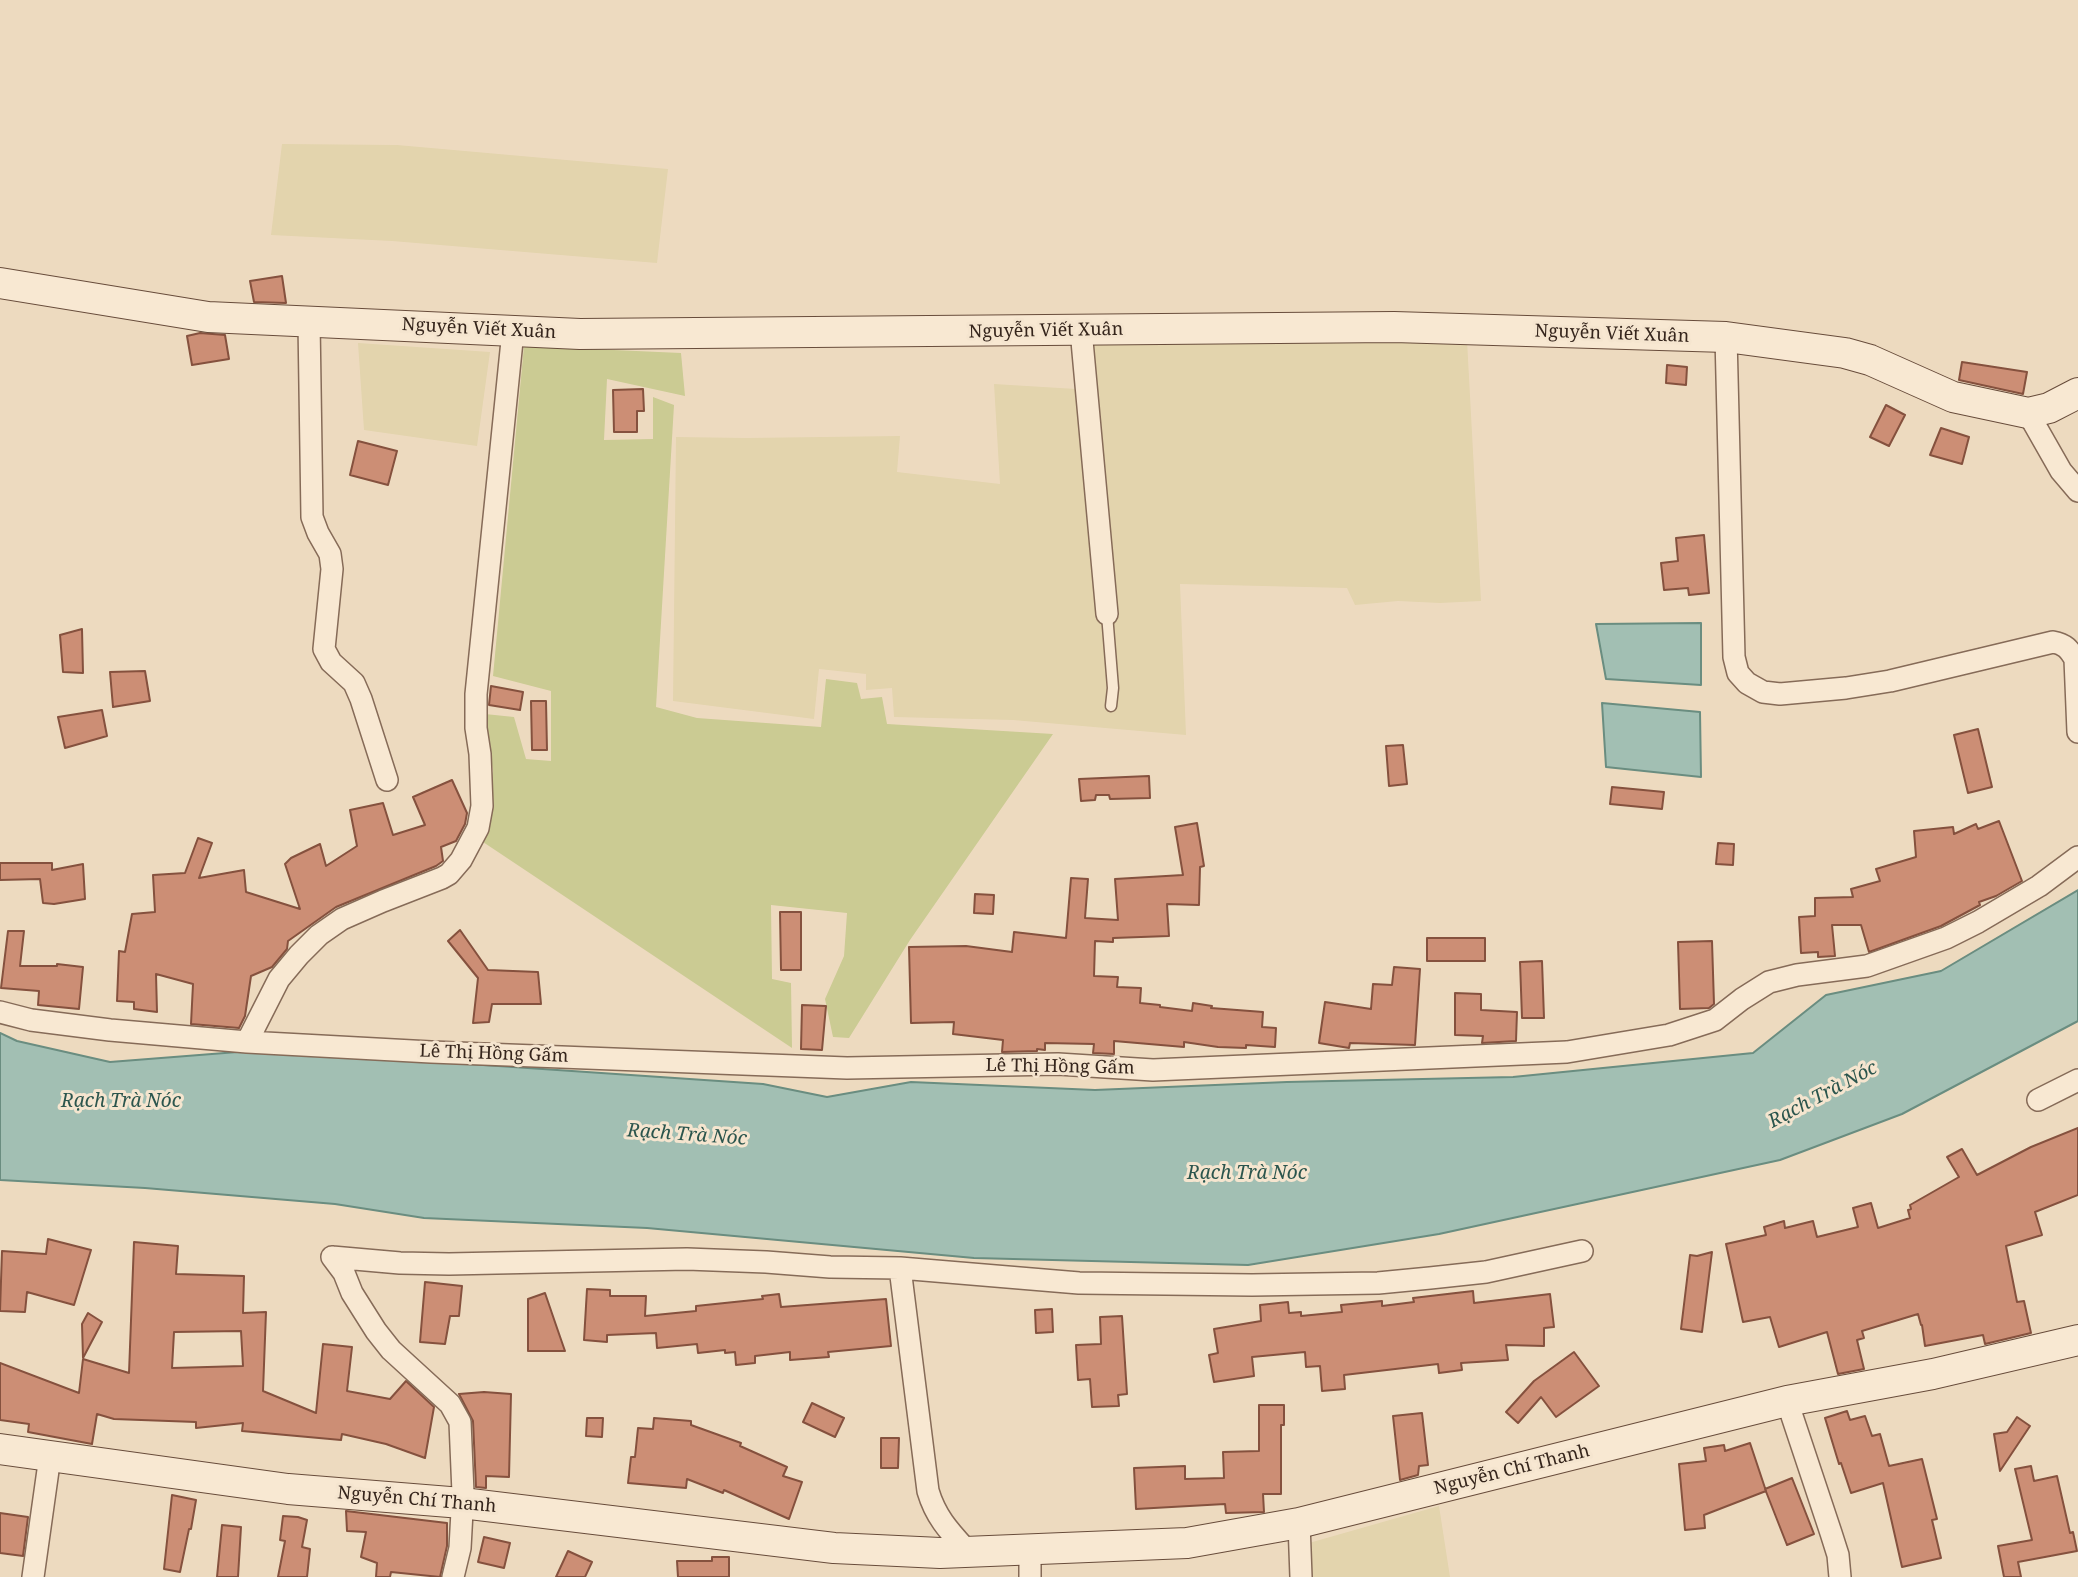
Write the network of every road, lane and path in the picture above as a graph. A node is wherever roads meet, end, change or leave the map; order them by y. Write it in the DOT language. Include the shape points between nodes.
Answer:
graph roads {
  1 [pos="0,283"];
  2 [pos="309,321"];
  3 [pos="1081,330"];
  4 [pos="513,331"];
  5 [pos="1726,337"];
  6 [pos="2078,393"];
  7 [pos="2028,413"];
  8 [pos="2078,491"];
  9 [pos="1107,614"];
  10 [pos="1111,706"];
  11 [pos="2078,732"];
  12 [pos="387,780"];
  13 [pos="2078,857"];
  14 [pos="0,1012"];
  15 [pos="247,1042"];
  16 [pos="2078,1080"];
  17 [pos="2038,1100"];
  18 [pos="1582,1251"];
  19 [pos="900,1268"];
  20 [pos="2078,1340"];
  21 [pos="1787,1401"];
  22 [pos="0,1449"];
  23 [pos="50,1456"];
  24 [pos="463,1503"];
  25 [pos="1299,1523"];
  26 [pos="955,1553"];
  27 [pos="1030,1564"];
  28 [pos="33,1577"];
  29 [pos="453,1577"];
  30 [pos="1301,1577"];
  31 [pos="1840,1577"];
  1 -- 2 [label="street, Nguyễn Viết Xuân" via="208,317"];
  2 -- 4 [label="street, Nguyễn Viết Xuân"];
  2 -- 12 [label="street" via="312,517 330,554 332,569 324,649 358,691"];
  3 -- 4 [label="street, Nguyễn Viết Xuân"];
  3 -- 5 [label="street, Nguyễn Viết Xuân" via="1394,327"];
  3 -- 9 [label="street"];
  4 -- 15 [label="street" via="476,694 482,778 478,828 449,874 342,919 312,942 279,979"];
  5 -- 7 [label="street, Nguyễn Viết Xuân" via="1845,353 1953,397"];
  5 -- 11 [label="street" via="1738,673 1763,692 1846,688 2060,643 2075,659"];
  6 -- 7 [label="street"];
  7 -- 8 [label="street" via="2061,471"];
  9 -- 10 [label="lane"];
  13 -- 15 [label="street, Lê Thị Hồng Gấm" via="2039,887 1946,938 1867,966 1769,982 1715,1020 1670,1035 1567,1052 1153,1070 1058,1064 847,1068"];
  14 -- 15 [label="street, Lê Thị Hồng Gấm" via="96,1029"];
  16 -- 17 [label="street"];
  18 -- 19 [label="street" via="1486,1272 1378,1283 1079,1283"];
  19 -- 24 [label="street" via="687,1259 400,1263 332,1256 376,1331 450,1404 460,1422"];
  19 -- 26 [label="street" via="928,1491"];
  20 -- 21 [label="street, Nguyễn Chí Thanh" via="1933,1374"];
  21 -- 25 [label="street, Nguyễn Chí Thanh"];
  21 -- 31 [label="street" via="1838,1555"];
  22 -- 23 [label="street, Nguyễn Chí Thanh"];
  23 -- 24 [label="street, Nguyễn Chí Thanh" via="288,1489"];
  23 -- 28 [label="street"];
  24 -- 26 [label="street, Nguyễn Chí Thanh" via="834,1548"];
  24 -- 29 [label="street"];
  25 -- 27 [label="street, Nguyễn Chí Thanh"];
  25 -- 30 [label="street"];
  26 -- 27 [label="street, Nguyễn Chí Thanh"];
}
